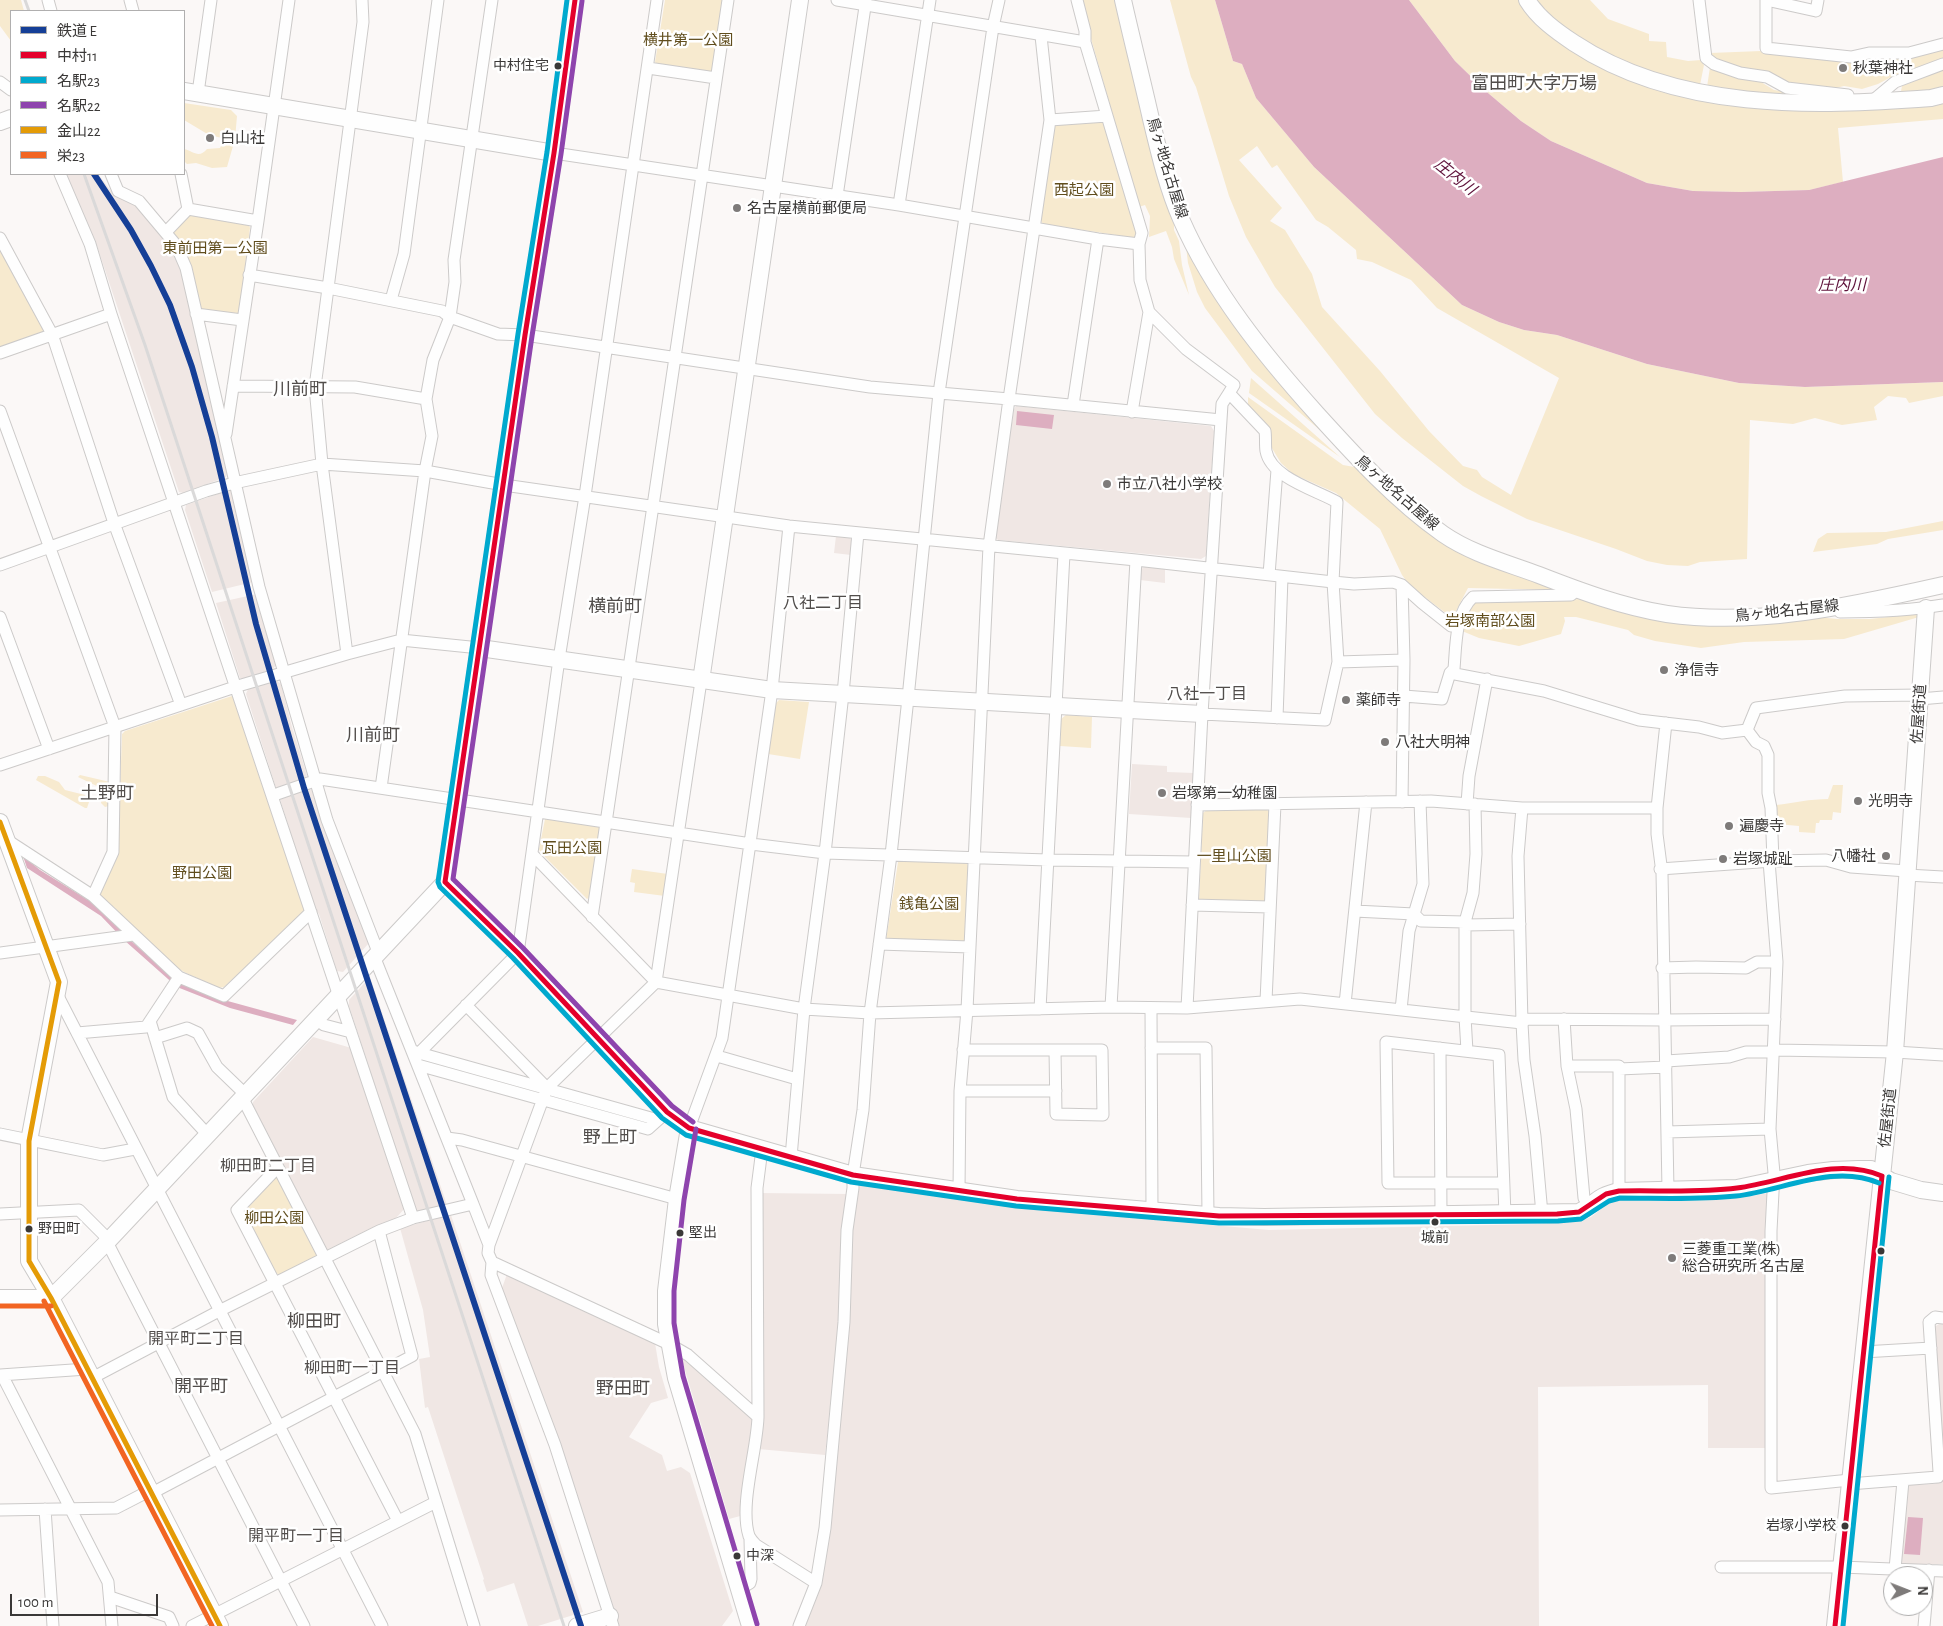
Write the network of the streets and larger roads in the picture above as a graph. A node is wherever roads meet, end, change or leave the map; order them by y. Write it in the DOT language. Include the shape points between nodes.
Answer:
graph roads {
  1 [pos="211,0"];
  2 [pos="289,0"];
  3 [pos="362,0"];
  4 [pos="438,0"];
  5 [pos="492,0"];
  6 [pos="575,0"];
  7 [pos="657,0"];
  8 [pos="728,0"];
  9 [pos="800,0"];
  10 [pos="837,0"];
  11 [pos="930,0"];
  12 [pos="999,0"];
  13 [pos="1077,0"];
  14 [pos="1123,0"];
  15 [pos="1527,0"];
  16 [pos="1699,0"];
  17 [pos="1818,0"];
  18 [pos="866,2"];
  19 [pos="928,15"];
  20 [pos="993,27"];
  21 [pos="1041,36"];
  22 [pos="1085,42"];
  23 [pos="1943,44"];
  24 [pos="1943,64"];
  25 [pos="648,68"];
  26 [pos="716,78"];
  27 [pos="191,92"];
  28 [pos="1943,95"];
  29 [pos="1872,102"];
  30 [pos="273,105"];
  31 [pos="1107,116"];
  32 [pos="350,119"];
  33 [pos="1050,120"];
  34 [pos="420,130"];
  35 [pos="472,138"];
  36 [pos="554,153"];
  37 [pos="634,164"];
  38 [pos="60,175"];
  39 [pos="111,175"];
  40 [pos="181,175"];
  41 [pos="702,176"];
  42 [pos="773,186"];
  43 [pos="837,196"];
  44 [pos="899,205"];
  45 [pos="188,209"];
  46 [pos="965,217"];
  47 [pos="258,221"];
  48 [pos="1033,227"];
  49 [pos="166,232"];
  50 [pos="0,238"];
  51 [pos="1098,239"];
  52 [pos="1139,244"];
  53 [pos="249,275"];
  54 [pos="328,288"];
  55 [pos="391,300"];
  56 [pos="1149,312"];
  57 [pos="111,314"];
  58 [pos="196,314"];
  59 [pos="450,317"];
  60 [pos="242,320"];
  61 [pos="52,334"];
  62 [pos="525,335"];
  63 [pos="606,347"];
  64 [pos="0,353"];
  65 [pos="676,357"];
  66 [pos="747,368"];
  67 [pos="233,386"];
  68 [pos="315,387"];
  69 [pos="939,392"];
  70 [pos="1229,394"];
  71 [pos="426,399"];
  72 [pos="1009,399"];
  73 [pos="1073,406"];
  74 [pos="0,411"];
  75 [pos="1132,412"];
  76 [pos="1221,420"];
  77 [pos="225,441"];
  78 [pos="322,464"];
  79 [pos="1277,470"];
  80 [pos="425,471"];
  81 [pos="234,483"];
  82 [pos="504,484"];
  83 [pos="585,496"];
  84 [pos="175,501"];
  85 [pos="653,507"];
  86 [pos="726,518"];
  87 [pos="114,523"];
  88 [pos="790,526"];
  89 [pos="858,533"];
  90 [pos="924,539"];
  91 [pos="50,546"];
  92 [pos="989,546"];
  93 [pos="1064,554"];
  94 [pos="1136,560"];
  95 [pos="0,565"];
  96 [pos="1211,568"];
  97 [pos="1269,575"];
  98 [pos="1282,577"];
  99 [pos="1333,582"];
  100 [pos="1402,585"];
  101 [pos="1943,585"];
  102 [pos="1577,590"];
  103 [pos="1943,605"];
  104 [pos="1828,608"];
  105 [pos="1926,608"];
  106 [pos="0,617"];
  107 [pos="1459,624"];
  108 [pos="400,640"];
  109 [pos="480,648"];
  110 [pos="347,654"];
  111 [pos="559,659"];
  112 [pos="1404,660"];
  113 [pos="1338,662"];
  114 [pos="630,670"];
  115 [pos="1450,672"];
  116 [pos="284,673"];
  117 [pos="1487,679"];
  118 [pos="702,681"];
  119 [pos="238,686"];
  120 [pos="772,690"];
  121 [pos="843,694"];
  122 [pos="1404,696"];
  123 [pos="1920,697"];
  124 [pos="908,698"];
  125 [pos="1943,698"];
  126 [pos="982,702"];
  127 [pos="181,705"];
  128 [pos="1055,706"];
  129 [pos="1128,710"];
  130 [pos="1202,714"];
  131 [pos="1277,718"];
  132 [pos="1666,723"];
  133 [pos="115,727"];
  134 [pos="1747,730"];
  135 [pos="49,749"];
  136 [pos="0,765"];
  137 [pos="315,781"];
  138 [pos="381,788"];
  139 [pos="274,795"];
  140 [pos="457,800"];
  141 [pos="1420,801"];
  142 [pos="1366,802"];
  143 [pos="1402,802"];
  144 [pos="1275,804"];
  145 [pos="1471,804"];
  146 [pos="1197,805"];
  147 [pos="1522,808"];
  148 [pos="1657,808"];
  149 [pos="538,811"];
  150 [pos="607,821"];
  151 [pos="0,822"];
  152 [pos="678,832"];
  153 [pos="7,840"];
  154 [pos="751,844"];
  155 [pos="825,853"];
  156 [pos="532,854"];
  157 [pos="891,855"];
  158 [pos="974,858"];
  159 [pos="1048,860"];
  160 [pos="1120,860"];
  161 [pos="1771,861"];
  162 [pos="1194,862"];
  163 [pos="1660,869"];
  164 [pos="1907,873"];
  165 [pos="1943,877"];
  166 [pos="445,882"];
  167 [pos="92,896"];
  168 [pos="1192,905"];
  169 [pos="1270,907"];
  170 [pos="1355,911"];
  171 [pos="311,912"];
  172 [pos="1414,914"];
  173 [pos="592,916"];
  174 [pos="1466,924"];
  175 [pos="1520,924"];
  176 [pos="127,936"];
  177 [pos="879,944"];
  178 [pos="46,946"];
  179 [pos="970,947"];
  180 [pos="0,953"];
  181 [pos="518,953"];
  182 [pos="376,954"];
  183 [pos="1777,962"];
  184 [pos="1662,968"];
  185 [pos="177,981"];
  186 [pos="656,982"];
  187 [pos="339,993"];
  188 [pos="58,996"];
  189 [pos="729,996"];
  190 [pos="1266,1001"];
  191 [pos="1345,1004"];
  192 [pos="466,1005"];
  193 [pos="1112,1007"];
  194 [pos="1151,1008"];
  195 [pos="1187,1008"];
  196 [pos="804,1009"];
  197 [pos="1040,1009"];
  198 [pos="967,1010"];
  199 [pos="1401,1010"];
  200 [pos="870,1013"];
  201 [pos="1465,1017"];
  202 [pos="315,1019"];
  203 [pos="1564,1019"];
  204 [pos="1775,1019"];
  205 [pos="1664,1020"];
  206 [pos="150,1021"];
  207 [pos="1522,1023"];
  208 [pos="352,1032"];
  209 [pos="77,1033"];
  210 [pos="155,1038"];
  211 [pos="598,1038"];
  212 [pos="1152,1048"];
  213 [pos="1440,1048"];
  214 [pos="963,1050"];
  215 [pos="1056,1050"];
  216 [pos="1467,1051"];
  217 [pos="1774,1051"];
  218 [pos="416,1052"];
  219 [pos="1895,1052"];
  220 [pos="1943,1055"];
  221 [pos="717,1056"];
  222 [pos="1666,1064"];
  223 [pos="418,1065"];
  224 [pos="1567,1066"];
  225 [pos="1619,1069"];
  226 [pos="798,1079"];
  227 [pos="960,1091"];
  228 [pos="1056,1091"];
  229 [pos="544,1094"];
  230 [pos="243,1095"];
  231 [pos="662,1116"];
  232 [pos="689,1128"];
  233 [pos="1770,1130"];
  234 [pos="1667,1132"];
  235 [pos="0,1134"];
  236 [pos="208,1134"];
  237 [pos="447,1138"];
  238 [pos="29,1141"];
  239 [pos="135,1149"];
  240 [pos="762,1149"];
  241 [pos="522,1156"];
  242 [pos="791,1157"];
  243 [pos="278,1167"];
  244 [pos="853,1175"];
  245 [pos="1882,1176"];
  246 [pos="1774,1181"];
  247 [pos="1441,1183"];
  248 [pos="1504,1183"];
  249 [pos="156,1189"];
  250 [pos="1668,1190"];
  251 [pos="959,1191"];
  252 [pos="1619,1191"];
  253 [pos="1943,1193"];
  254 [pos="677,1199"];
  255 [pos="473,1204"];
  256 [pos="1589,1205"];
  257 [pos="1152,1211"];
  258 [pos="0,1214"];
  259 [pos="29,1214"];
  260 [pos="1542,1214"];
  261 [pos="1208,1215"];
  262 [pos="1441,1215"];
  263 [pos="1504,1215"];
  264 [pos="413,1218"];
  265 [pos="379,1231"];
  266 [pos="108,1241"];
  267 [pos="489,1245"];
  268 [pos="326,1258"];
  269 [pos="492,1262"];
  270 [pos="275,1284"];
  271 [pos="0,1298"];
  272 [pos="52,1298"];
  273 [pos="219,1312"];
  274 [pos="1943,1318"];
  275 [pos="158,1344"];
  276 [pos="668,1344"];
  277 [pos="1931,1348"];
  278 [pos="1863,1352"];
  279 [pos="384,1371"];
  280 [pos="89,1374"];
  281 [pos="1,1375"];
  282 [pos="334,1397"];
  283 [pos="758,1417"];
  284 [pos="279,1426"];
  285 [pos="219,1457"];
  286 [pos="1903,1481"];
  287 [pos="1850,1482"];
  288 [pos="152,1491"];
  289 [pos="436,1502"];
  290 [pos="45,1509"];
  291 [pos="71,1509"];
  292 [pos="0,1510"];
  293 [pos="398,1521"];
  294 [pos="750,1539"];
  295 [pos="342,1549"];
  296 [pos="1721,1566"];
  297 [pos="1895,1566"];
  298 [pos="1841,1567"];
  299 [pos="1883,1569"];
  300 [pos="281,1580"];
  301 [pos="816,1583"];
  302 [pos="740,1588"];
  303 [pos="110,1598"];
  304 [pos="217,1620"];
  305 [pos="611,1621"];
  306 [pos="53,1626"];
  307 [pos="112,1626"];
  308 [pos="173,1626"];
  309 [pos="192,1626"];
  310 [pos="304,1626"];
  311 [pos="382,1626"];
  312 [pos="474,1626"];
  313 [pos="578,1626"];
  314 [pos="750,1626"];
  315 [pos="799,1626"];
  316 [pos="1835,1626"];
  1 -- 27 [label="street"];
  2 -- 30 [label="street"];
  3 -- 32 [label="street" via="363,22"];
  4 -- 34 [label="street"];
  5 -- 35 [label="street"];
  6 -- 36 [label="street"];
  7 -- 25 [label="street"];
  8 -- 26 [label="street"];
  9 -- 42 [label="street"];
  10 -- 18 [label="street"];
  11 -- 19 [label="street"];
  12 -- 20 [label="street"];
  13 -- 22 [label="street"];
  14 -- 102 [label="street, 鳥ヶ地名古屋線" via="1156,138 1181,218 1208,273 1240,321 1358,460 1444,535 1481,554"];
  15 -- 29 [label="street" via="1533,10 1557,31 1584,49 1614,65 1656,80 1701,93 1767,102"];
  16 -- 29 [label="street" via="1706,58 1714,64 1740,73 1768,77 1787,88 1849,95"];
  17 -- 23 [label="street" via="1816,11 1766,0 1766,48 1851,57 1869,53 1909,53"];
  18 -- 19 [label="street"];
  18 -- 43 [label="street"];
  19 -- 20 [label="street"];
  19 -- 44 [label="street"];
  20 -- 21 [label="street"];
  20 -- 46 [label="street"];
  21 -- 22 [label="street"];
  21 -- 33 [label="street"];
  22 -- 31 [label="street"];
  24 -- 29 [label="street" via="1895,82"];
  25 -- 26 [label="street"];
  25 -- 37 [label="street"];
  26 -- 41 [label="street"];
  27 -- 30 [label="street"];
  28 -- 29 [label="street"];
  30 -- 32 [label="street"];
  30 -- 47 [label="street"];
  31 -- 33 [label="street"];
  31 -- 52 [label="street" via="1142,233"];
  32 -- 34 [label="street"];
  32 -- 54 [label="street"];
  33 -- 48 [label="street"];
  34 -- 35 [label="street"];
  34 -- 55 [label="street" via="404,254"];
  35 -- 36 [label="street"];
  35 -- 59 [label="street" via="454,260 455,282"];
  36 -- 37 [label="street"];
  36 -- 62 [label="street"];
  37 -- 41 [label="street"];
  37 -- 63 [label="street"];
  38 -- 57 [label="street" via="90,244"];
  39 -- 49 [label="street" via="118,192 139,201"];
  40 -- 45 [label="street"];
  41 -- 42 [label="street"];
  41 -- 65 [label="street"];
  42 -- 43 [label="street"];
  42 -- 66 [label="street"];
  43 -- 44 [label="street"];
  44 -- 46 [label="street"];
  45 -- 47 [label="street"];
  45 -- 49 [label="street"];
  46 -- 48 [label="street"];
  46 -- 69 [label="street"];
  47 -- 53 [label="street"];
  48 -- 51 [label="street"];
  48 -- 72 [label="street"];
  49 -- 58 [label="street" via="186,268"];
  50 -- 61 [label="street"];
  51 -- 52 [label="street"];
  51 -- 73 [label="street"];
  52 -- 56 [label="street" via="1140,280"];
  53 -- 54 [label="street"];
  53 -- 60 [label="street"];
  54 -- 55 [label="street"];
  54 -- 68 [label="street"];
  55 -- 59 [label="street" via="442,311"];
  56 -- 70 [label="street" via="1186,349 1234,385"];
  56 -- 75 [label="street"];
  57 -- 61 [label="street"];
  57 -- 84 [label="street"];
  58 -- 60 [label="street"];
  58 -- 77 [label="street"];
  59 -- 62 [label="street" via="498,334"];
  59 -- 71 [label="street" via="433,360"];
  60 -- 67 [label="street"];
  61 -- 64 [label="street"];
  61 -- 87 [label="street"];
  62 -- 63 [label="street"];
  62 -- 82 [label="street"];
  63 -- 65 [label="street"];
  63 -- 83 [label="street"];
  65 -- 66 [label="street"];
  65 -- 85 [label="street"];
  66 -- 69 [label="street" via="870,387"];
  66 -- 86 [label="street"];
  67 -- 68 [label="street"];
  67 -- 77 [label="street"];
  68 -- 71 [label="street" via="355,387"];
  68 -- 78 [label="street"];
  69 -- 72 [label="street"];
  69 -- 90 [label="street"];
  70 -- 76 [label="street" via="1222,404"];
  70 -- 79 [label="street" via="1266,431 1266,452"];
  71 -- 80 [label="street" via="432,436"];
  72 -- 73 [label="street"];
  72 -- 92 [label="street"];
  73 -- 75 [label="street"];
  74 -- 91 [label="street"];
  75 -- 76 [label="street"];
  76 -- 96 [label="street"];
  77 -- 81 [label="street"];
  78 -- 80 [label="street"];
  78 -- 81 [label="street"];
  78 -- 110 [label="street"];
  79 -- 97 [label="street"];
  79 -- 99 [label="street" via="1337,502"];
  80 -- 82 [label="street"];
  80 -- 108 [label="street"];
  81 -- 84 [label="street"];
  81 -- 116 [label="street"];
  82 -- 83 [label="street"];
  82 -- 109 [label="street"];
  83 -- 85 [label="street"];
  83 -- 111 [label="street"];
  84 -- 87 [label="street"];
  84 -- 119 [label="street"];
  85 -- 86 [label="street"];
  85 -- 114 [label="street"];
  86 -- 88 [label="street"];
  86 -- 118 [label="street"];
  87 -- 91 [label="street"];
  87 -- 127 [label="street"];
  88 -- 89 [label="street"];
  88 -- 120 [label="street"];
  89 -- 90 [label="street"];
  89 -- 121 [label="street"];
  90 -- 92 [label="street"];
  90 -- 124 [label="street"];
  91 -- 95 [label="street"];
  91 -- 133 [label="street"];
  92 -- 93 [label="street"];
  92 -- 126 [label="street"];
  93 -- 94 [label="street"];
  93 -- 128 [label="street"];
  94 -- 96 [label="street"];
  94 -- 129 [label="street"];
  96 -- 97 [label="street"];
  96 -- 130 [label="street"];
  97 -- 98 [label="street"];
  98 -- 99 [label="street"];
  98 -- 131 [label="street"];
  99 -- 100 [label="street" via="1393,582"];
  99 -- 113 [label="street"];
  100 -- 107 [label="street" via="1451,626"];
  100 -- 112 [label="street"];
  101 -- 104 [label="street, 鳥ヶ地名古屋線"];
  102 -- 104 [label="street, 鳥ヶ地名古屋線" via="1666,614 1712,618"];
  102 -- 107 [label="street" via="1570,595 1473,597 1466,603"];
  103 -- 105 [label="street"];
  104 -- 105 [label="street" via="1836,612 1865,612"];
  105 -- 123 [label="street, 佐屋街道"];
  106 -- 135 [label="street"];
  107 -- 115 [label="street" via="1454,669"];
  108 -- 109 [label="street"];
  108 -- 110 [label="street"];
  108 -- 138 [label="street"];
  109 -- 111 [label="street"];
  109 -- 140 [label="street"];
  110 -- 116 [label="street"];
  111 -- 114 [label="street"];
  111 -- 149 [label="street"];
  112 -- 113 [label="street"];
  112 -- 122 [label="street"];
  113 -- 131 [label="street" via="1325,720"];
  114 -- 118 [label="street"];
  114 -- 150 [label="street"];
  115 -- 117 [label="street"];
  115 -- 122 [label="street" via="1442,699"];
  116 -- 119 [label="street"];
  116 -- 137 [label="street"];
  117 -- 132 [label="street" via="1544,691 1639,720"];
  117 -- 145 [label="street" via="1469,776"];
  118 -- 120 [label="street"];
  118 -- 152 [label="street"];
  119 -- 127 [label="street"];
  119 -- 139 [label="street"];
  120 -- 121 [label="street"];
  120 -- 154 [label="street"];
  121 -- 124 [label="street"];
  121 -- 155 [label="street"];
  122 -- 143 [label="street"];
  123 -- 125 [label="street"];
  123 -- 134 [label="street" via="1845,696 1756,708"];
  123 -- 164 [label="street, 佐屋街道"];
  124 -- 126 [label="street"];
  124 -- 157 [label="street"];
  126 -- 128 [label="street"];
  126 -- 158 [label="street"];
  127 -- 133 [label="street"];
  128 -- 129 [label="street"];
  128 -- 159 [label="street"];
  129 -- 130 [label="street"];
  129 -- 160 [label="street"];
  130 -- 131 [label="street"];
  130 -- 146 [label="street"];
  132 -- 134 [label="street" via="1722,733"];
  132 -- 148 [label="street"];
  133 -- 135 [label="street"];
  133 -- 167 [label="street" via="113,852"];
  134 -- 161 [label="street" via="1756,742 1764,746 1768,755"];
  135 -- 136 [label="street"];
  137 -- 138 [label="street" via="320,779"];
  137 -- 139 [label="street"];
  137 -- 182 [label="street"];
  138 -- 140 [label="street"];
  139 -- 171 [label="street"];
  140 -- 149 [label="street"];
  140 -- 166 [label="street"];
  141 -- 143 [label="street"];
  141 -- 145 [label="street"];
  141 -- 172 [label="street" via="1423,884"];
  142 -- 143 [label="street"];
  142 -- 144 [label="street"];
  142 -- 170 [label="street"];
  144 -- 146 [label="street"];
  144 -- 169 [label="street"];
  145 -- 147 [label="street"];
  145 -- 174 [label="street" via="1476,854 1473,893"];
  146 -- 162 [label="street"];
  147 -- 148 [label="street"];
  147 -- 175 [label="street" via="1518,856"];
  148 -- 163 [label="street"];
  149 -- 150 [label="street"];
  149 -- 156 [label="street"];
  150 -- 152 [label="street"];
  150 -- 173 [label="street"];
  151 -- 153 [label="street"];
  152 -- 154 [label="street"];
  152 -- 186 [label="street"];
  153 -- 167 [label="street"];
  153 -- 178 [label="street"];
  154 -- 155 [label="street"];
  154 -- 189 [label="street"];
  155 -- 157 [label="street"];
  155 -- 196 [label="street"];
  156 -- 173 [label="street"];
  156 -- 181 [label="street"];
  157 -- 158 [label="street"];
  157 -- 177 [label="street"];
  158 -- 159 [label="street"];
  158 -- 179 [label="street"];
  159 -- 160 [label="street"];
  159 -- 197 [label="street"];
  160 -- 162 [label="street"];
  160 -- 193 [label="street"];
  161 -- 163 [label="street"];
  161 -- 164 [label="street" via="1826,860 1851,867"];
  161 -- 183 [label="street"];
  162 -- 168 [label="street"];
  163 -- 184 [label="street"];
  164 -- 165 [label="street"];
  164 -- 219 [label="street, 佐屋街道"];
  166 -- 181 [label="street"];
  166 -- 182 [label="street"];
  167 -- 176 [label="street" via="120,920"];
  168 -- 169 [label="street"];
  168 -- 195 [label="street"];
  169 -- 190 [label="street"];
  170 -- 172 [label="street"];
  170 -- 191 [label="street"];
  171 -- 185 [label="street" via="224,996"];
  171 -- 187 [label="street"];
  172 -- 174 [label="street" via="1421,921"];
  172 -- 199 [label="street" via="1409,932"];
  173 -- 186 [label="street"];
  174 -- 175 [label="street"];
  174 -- 201 [label="street"];
  175 -- 207 [label="street"];
  176 -- 178 [label="street"];
  176 -- 185 [label="street"];
  177 -- 179 [label="street"];
  177 -- 200 [label="street"];
  178 -- 180 [label="street"];
  178 -- 188 [label="street" via="59,982"];
  179 -- 198 [label="street"];
  181 -- 192 [label="street"];
  181 -- 211 [label="street"];
  182 -- 187 [label="street"];
  182 -- 218 [label="street"];
  183 -- 184 [label="street" via="1757,962 1746,968"];
  183 -- 204 [label="street"];
  184 -- 205 [label="street"];
  185 -- 206 [label="street"];
  186 -- 189 [label="street"];
  186 -- 211 [label="street"];
  187 -- 202 [label="street"];
  187 -- 208 [label="street"];
  188 -- 209 [label="street"];
  188 -- 238 [label="street"];
  189 -- 196 [label="street"];
  189 -- 221 [label="street"];
  190 -- 191 [label="street" via="1300,999"];
  190 -- 195 [label="street"];
  191 -- 199 [label="street"];
  192 -- 218 [label="street"];
  192 -- 229 [label="street"];
  193 -- 194 [label="street"];
  193 -- 197 [label="street"];
  194 -- 195 [label="street"];
  194 -- 212 [label="street"];
  196 -- 200 [label="street"];
  196 -- 226 [label="street"];
  197 -- 198 [label="street"];
  198 -- 200 [label="street"];
  198 -- 214 [label="street"];
  199 -- 201 [label="street"];
  200 -- 244 [label="street" via="863,1110"];
  201 -- 207 [label="street"];
  201 -- 216 [label="street"];
  202 -- 208 [label="street" via="324,1025"];
  202 -- 230 [label="street"];
  203 -- 205 [label="street"];
  203 -- 207 [label="street" via="1527,1018"];
  203 -- 224 [label="street"];
  204 -- 205 [label="street"];
  204 -- 217 [label="street"];
  205 -- 222 [label="street"];
  206 -- 209 [label="street" via="146,1027"];
  206 -- 210 [label="street"];
  207 -- 260 [label="street"];
  208 -- 264 [label="street"];
  209 -- 239 [label="street"];
  210 -- 230 [label="street" via="187,1028 198,1033 216,1066"];
  210 -- 236 [label="street" via="172,1097"];
  211 -- 229 [label="street"];
  211 -- 231 [label="street"];
  212 -- 257 [label="street"];
  212 -- 261 [label="street" via="1206,1048"];
  213 -- 216 [label="street"];
  213 -- 247 [label="street"];
  213 -- 247 [label="street" via="1386,1042 1388,1183"];
  214 -- 215 [label="street"];
  214 -- 227 [label="street"];
  215 -- 228 [label="street"];
  215 -- 228 [label="street" via="1102,1050 1103,1115 1056,1114"];
  216 -- 248 [label="street" via="1499,1055"];
  217 -- 219 [label="street"];
  217 -- 222 [label="street"];
  217 -- 233 [label="street"];
  218 -- 223 [label="street"];
  218 -- 229 [label="street"];
  219 -- 220 [label="street"];
  219 -- 245 [label="street, 佐屋街道"];
  221 -- 226 [label="street"];
  221 -- 232 [label="street"];
  222 -- 225 [label="street"];
  222 -- 234 [label="street"];
  223 -- 229 [label="street"];
  223 -- 237 [label="street"];
  224 -- 225 [label="street" via="1618,1066"];
  224 -- 256 [label="street" via="1576,1109 1584,1198"];
  225 -- 252 [label="street"];
  226 -- 242 [label="street"];
  227 -- 228 [label="street"];
  227 -- 251 [label="street"];
  229 -- 231 [label="street" via="648,1130"];
  229 -- 241 [label="street"];
  230 -- 236 [label="street"];
  230 -- 243 [label="street"];
  231 -- 232 [label="street"];
  232 -- 240 [label="street"];
  232 -- 254 [label="street"];
  233 -- 234 [label="street"];
  233 -- 246 [label="street"];
  234 -- 250 [label="street"];
  235 -- 238 [label="street"];
  236 -- 249 [label="street"];
  237 -- 241 [label="street"];
  237 -- 255 [label="street"];
  238 -- 239 [label="street" via="103,1154"];
  238 -- 259 [label="street"];
  239 -- 249 [label="street"];
  240 -- 242 [label="street"];
  240 -- 283 [label="street" via="758,1188"];
  241 -- 254 [label="street"];
  241 -- 267 [label="street"];
  242 -- 244 [label="street"];
  243 -- 268 [label="street"];
  243 -- 270 [label="street" via="237,1210"];
  244 -- 251 [label="street"];
  244 -- 301 [label="street" via="839,1379 825,1528"];
  245 -- 246 [label="street" via="1871,1169 1833,1170"];
  245 -- 253 [label="street" via="1891,1182"];
  245 -- 278 [label="street, 佐屋街道"];
  246 -- 250 [label="street" via="1737,1188"];
  246 -- 287 [label="street" via="1770,1488"];
  247 -- 248 [label="street"];
  247 -- 262 [label="street"];
  248 -- 263 [label="street"];
  249 -- 266 [label="street"];
  249 -- 273 [label="street"];
  250 -- 252 [label="street"];
  251 -- 257 [label="street"];
  252 -- 256 [label="street" via="1606,1194"];
  254 -- 276 [label="street" via="666,1291"];
  255 -- 264 [label="street"];
  255 -- 267 [label="street"];
  256 -- 260 [label="street" via="1579,1212"];
  257 -- 261 [label="street"];
  258 -- 259 [label="street"];
  259 -- 266 [label="street" via="79,1210"];
  259 -- 272 [label="street" via="30,1261"];
  260 -- 263 [label="street"];
  261 -- 262 [label="street"];
  262 -- 263 [label="street"];
  264 -- 265 [label="street"];
  265 -- 268 [label="street"];
  265 -- 279 [label="street" via="412,1356"];
  266 -- 272 [label="street"];
  266 -- 275 [label="street"];
  267 -- 269 [label="street"];
  268 -- 270 [label="street"];
  268 -- 279 [label="street"];
  269 -- 276 [label="street"];
  269 -- 305 [label="street" via="491,1275 555,1445"];
  270 -- 273 [label="street"];
  270 -- 282 [label="street"];
  271 -- 272 [label="street"];
  272 -- 280 [label="street"];
  273 -- 275 [label="street"];
  273 -- 284 [label="street"];
  274 -- 277 [label="street" via="1935,1317 1929,1322"];
  275 -- 280 [label="street"];
  275 -- 285 [label="street"];
  276 -- 283 [label="street" via="688,1355"];
  276 -- 302 [label="street"];
  277 -- 278 [label="street"];
  277 -- 286 [label="street" via="1938,1477"];
  278 -- 287 [label="street, 佐屋街道"];
  279 -- 282 [label="street"];
  279 -- 289 [label="street" via="415,1434"];
  280 -- 281 [label="street"];
  280 -- 288 [label="street"];
  281 -- 291 [label="street"];
  282 -- 284 [label="street"];
  282 -- 293 [label="street"];
  283 -- 294 [label="street" via="748,1493 747,1528"];
  284 -- 285 [label="street"];
  284 -- 295 [label="street"];
  285 -- 288 [label="street"];
  285 -- 300 [label="street"];
  286 -- 287 [label="street"];
  286 -- 297 [label="street"];
  287 -- 298 [label="street, 佐屋街道"];
  288 -- 291 [label="street" via="116,1508"];
  288 -- 304 [label="street"];
  289 -- 293 [label="street"];
  289 -- 312 [label="street"];
  290 -- 291 [label="street"];
  290 -- 292 [label="street"];
  290 -- 306 [label="street"];
  291 -- 303 [label="street" via="108,1582"];
  293 -- 295 [label="street"];
  294 -- 301 [label="street"];
  294 -- 302 [label="street" via="751,1579"];
  295 -- 300 [label="street"];
  295 -- 311 [label="street"];
  296 -- 298 [label="street"];
  298 -- 299 [label="street"];
  298 -- 316 [label="street, 佐屋街道"];
  300 -- 304 [label="street"];
  300 -- 310 [label="street"];
  301 -- 315 [label="street"];
  302 -- 314 [label="street"];
  303 -- 307 [label="street"];
  303 -- 308 [label="street" via="169,1617"];
  304 -- 309 [label="street"];
  305 -- 313 [label="street"];
}
